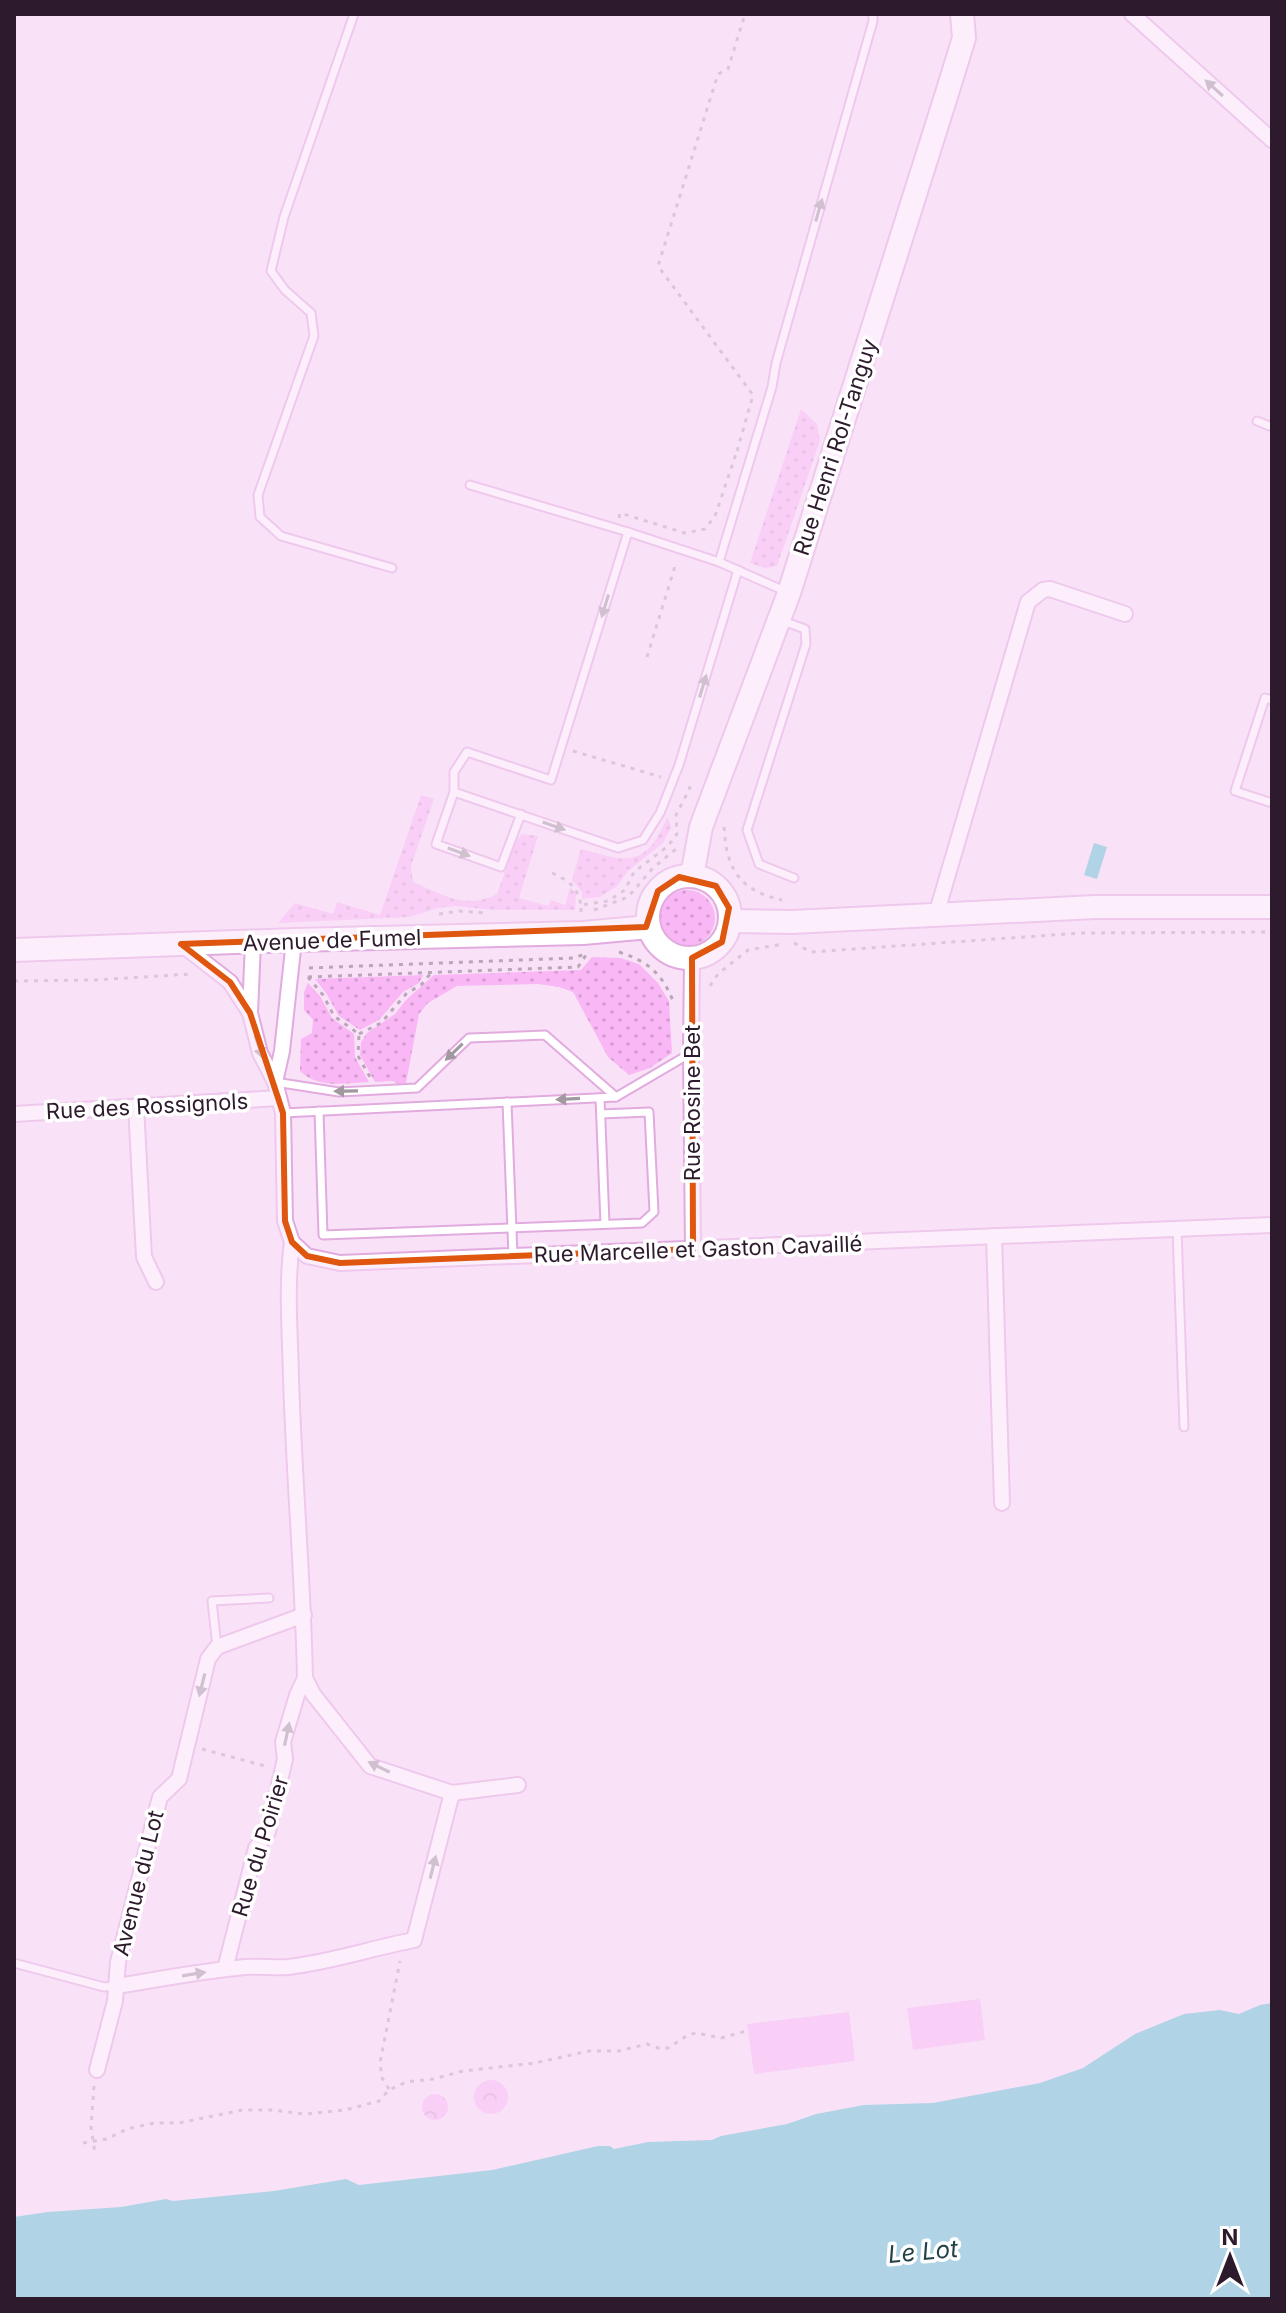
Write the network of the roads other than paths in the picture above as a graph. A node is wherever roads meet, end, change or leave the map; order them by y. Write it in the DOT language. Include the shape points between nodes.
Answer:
graph roads {
  1 [pos="354,14"];
  2 [pos="873,14"];
  3 [pos="962,14"];
  4 [pos="1132,14"];
  5 [pos="1272,140"];
  6 [pos="1257,421"];
  7 [pos="1272,427"];
  8 [pos="470,485"];
  9 [pos="628,532"];
  10 [pos="719,562"];
  11 [pos="392,568"];
  12 [pos="738,570"];
  13 [pos="789,593"];
  14 [pos="1125,614"];
  15 [pos="778,620"];
  16 [pos="1272,700"];
  17 [pos="454,792"];
  18 [pos="1272,803"];
  19 [pos="521,814"];
  20 [pos="692,876"];
  21 [pos="794,878"];
  22 [pos="1272,907"];
  23 [pos="936,915"];
  24 [pos="730,921"];
  25 [pos="649,927"];
  26 [pos="294,940"];
  27 [pos="253,942"];
  28 [pos="181,944"];
  29 [pos="14,950"];
  30 [pos="692,958"];
  31 [pos="250,1013"];
  32 [pos="691,1053"];
  33 [pos="275,1082"];
  34 [pos="391,1089"];
  35 [pos="616,1097"];
  36 [pos="279,1098"];
  37 [pos="600,1098"];
  38 [pos="507,1102"];
  39 [pos="136,1106"];
  40 [pos="392,1107"];
  41 [pos="319,1111"];
  42 [pos="283,1113"];
  43 [pos="14,1114"];
  44 [pos="601,1114"];
  45 [pos="605,1224"];
  46 [pos="1272,1225"];
  47 [pos="512,1228"];
  48 [pos="1177,1229"];
  49 [pos="994,1236"];
  50 [pos="292,1242"];
  51 [pos="693,1249"];
  52 [pos="513,1256"];
  53 [pos="156,1282"];
  54 [pos="1184,1427"];
  55 [pos="1002,1503"];
  56 [pos="269,1598"];
  57 [pos="304,1615"];
  58 [pos="217,1647"];
  59 [pos="305,1678"];
  60 [pos="518,1785"];
  61 [pos="452,1793"];
  62 [pos="14,1963"];
  63 [pos="225,1969"];
  64 [pos="117,1986"];
  65 [pos="97,2070"];
  1 -- 11 [label="lane" via="284,217 271,271 311,313 314,336 258,495 260,517 281,536"];
  10 -- 2 [label="lane, one-way"];
  3 -- 13 [label="main road, Rue Henri Rol-Tanguy" via="964,38"];
  5 -- 4 [label="street, one-way"];
  6 -- 7 [label="lane"];
  8 -- 9 [label="lane"];
  9 -- 10 [label="lane"];
  9 -- 17 [label="lane, one-way" via="551,780 467,752 454,772"];
  10 -- 12 [label="lane"];
  12 -- 13 [label="lane"];
  19 -- 12 [label="lane, one-way" via="618,848 643,840 673,781"];
  13 -- 15 [label="main road, Rue Henri Rol-Tanguy"];
  14 -- 23 [label="street" via="1050,589 1028,602"];
  15 -- 20 [label="main road, Rue Henri Rol-Tanguy" via="701,827"];
  15 -- 21 [label="lane" via="805,629 806,644 747,830 759,864"];
  16 -- 18 [label="lane" via="1265,698 1235,791"];
  17 -- 19 [label="lane"];
  17 -- 19 [label="lane, one-way" via="436,844 501,867"];
  20 -- 24 [label="main road" via="705,879 725,896"];
  20 -- 25 [label="main road" via="679,877 658,891 651,902"];
  22 -- 23 [label="main road" via="1095,907"];
  23 -- 24 [label="main road"];
  24 -- 30 [label="main road" via="722,942"];
  25 -- 26 [label="main road, Avenue de Fumel"];
  25 -- 30 [label="main road" via="665,950"];
  26 -- 27 [label="main road, Avenue de Fumel"];
  26 -- 33 [label="street"];
  27 -- 28 [label="main road, Avenue de Fumel"];
  27 -- 31 [label="street"];
  28 -- 29 [label="main road, Avenue de Fumel"];
  28 -- 31 [label="street" via="230,982"];
  30 -- 32 [label="street, Rue Rosine Bet"];
  31 -- 33 [label="street, one-way" via="260,1053"];
  32 -- 35 [label="lane"];
  32 -- 51 [label="street, Rue Rosine Bet"];
  34 -- 33 [label="lane, one-way" via="339,1092"];
  33 -- 36 [label="street"];
  35 -- 34 [label="lane, one-way" via="545,1035 469,1038 417,1088"];
  34 -- 40 [label="lane"];
  35 -- 37 [label="lane"];
  36 -- 39 [label="street, Rue des Rossignols"];
  36 -- 42 [label="street"];
  37 -- 38 [label="lane, one-way"];
  37 -- 44 [label="lane"];
  38 -- 40 [label="lane"];
  38 -- 47 [label="lane"];
  39 -- 43 [label="street, Rue des Rossignols"];
  39 -- 53 [label="street" via="144,1257"];
  40 -- 41 [label="lane"];
  41 -- 42 [label="lane"];
  41 -- 47 [label="lane" via="323,1235"];
  42 -- 50 [label="street" via="285,1221"];
  44 -- 45 [label="lane"];
  44 -- 45 [label="lane" via="649,1112 654,1212 642,1223"];
  45 -- 47 [label="lane"];
  46 -- 48 [label="street, Rue Marcelle et Gaston Cavaillé"];
  47 -- 52 [label="lane"];
  48 -- 49 [label="street, Rue Marcelle et Gaston Cavaillé"];
  48 -- 54 [label="lane"];
  49 -- 51 [label="street, Rue Marcelle et Gaston Cavaillé"];
  49 -- 55 [label="street"];
  50 -- 52 [label="street, Rue Marcelle et Gaston Cavaillé" via="307,1256 340,1263"];
  50 -- 57 [label="street" via="288,1272 293,1431"];
  51 -- 52 [label="street, Rue Marcelle et Gaston Cavaillé"];
  56 -- 58 [label="lane" via="212,1601"];
  57 -- 58 [label="street"];
  57 -- 59 [label="street"];
  58 -- 64 [label="street, Avenue du Lot, one-way" via="208,1659 179,1779 160,1797 118,1962"];
  61 -- 59 [label="street, one-way" via="370,1766"];
  63 -- 59 [label="street, Rue du Poirier, one-way" via="256,1848 268,1832 285,1759 283,1742"];
  60 -- 61 [label="street"];
  63 -- 61 [label="street, Avenue du Lot, one-way" via="286,1967 409,1941"];
  62 -- 64 [label="lane, Avenue du Lot"];
  64 -- 63 [label="street, Avenue du Lot, one-way"];
  64 -- 65 [label="street, Avenue du Lot"];
}
